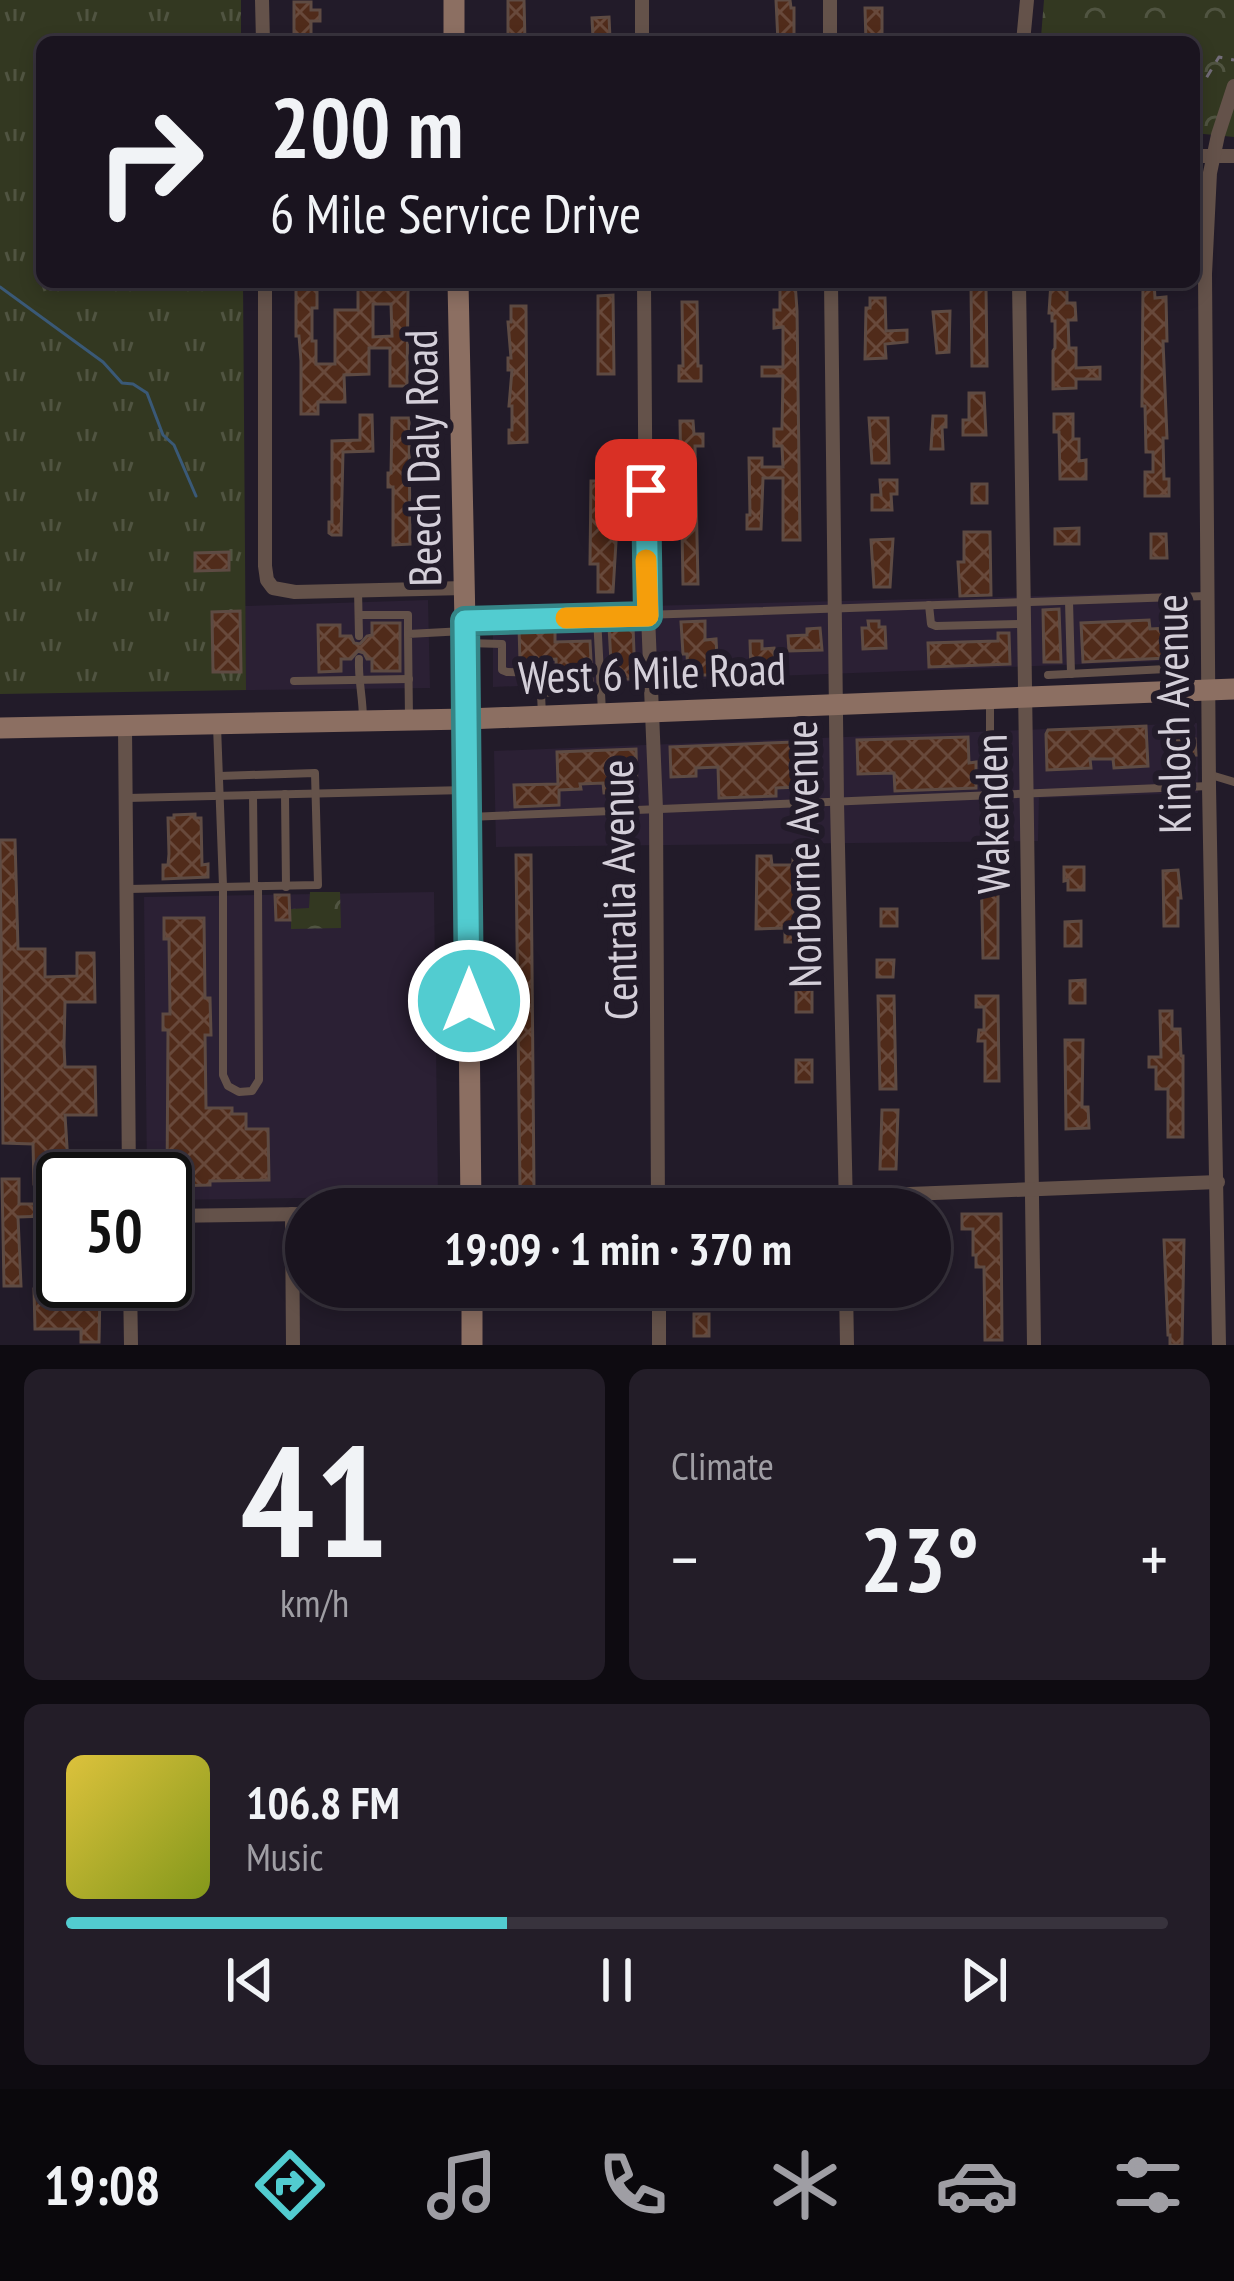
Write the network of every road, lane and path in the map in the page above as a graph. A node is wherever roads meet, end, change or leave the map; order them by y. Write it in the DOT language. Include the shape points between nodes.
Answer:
graph roads {
  1 [pos="262,0"];
  2 [pos="454,0"];
  3 [pos="642,0"];
  4 [pos="830,0"];
  5 [pos="1027,0"];
  6 [pos="263,36"];
  7 [pos="454,36"];
  8 [pos="642,36"];
  9 [pos="830,36"];
  10 [pos="1025,36"];
  11 [pos="1234,60"];
  12 [pos="1200,81"];
  13 [pos="1234,86"];
  14 [pos="1213,154"];
  15 [pos="1200,155"];
  16 [pos="1234,156"];
  17 [pos="265,288"];
  18 [pos="458,288"];
  19 [pos="644,288"];
  20 [pos="832,288"];
  21 [pos="1018,288"];
  22 [pos="465,589"];
  23 [pos="358,590"];
  24 [pos="1208,596"];
  25 [pos="1069,601"];
  26 [pos="1023,602"];
  27 [pos="928,605"];
  28 [pos="835,608"];
  29 [pos="358,615"];
  30 [pos="648,616"];
  31 [pos="597,617"];
  32 [pos="1024,624"];
  33 [pos="465,631"];
  34 [pos="408,634"];
  35 [pos="359,636"];
  36 [pos="358,659"];
  37 [pos="1186,668"];
  38 [pos="1071,674"];
  39 [pos="1048,675"];
  40 [pos="409,679"];
  41 [pos="358,680"];
  42 [pos="294,681"];
  43 [pos="1165,681"];
  44 [pos="1091,684"];
  45 [pos="1234,689"];
  46 [pos="601,690"];
  47 [pos="1209,690"];
  48 [pos="540,693"];
  49 [pos="1026,698"];
  50 [pos="990,699"];
  51 [pos="836,705"];
  52 [pos="652,712"];
  53 [pos="602,714"];
  54 [pos="542,716"];
  55 [pos="466,719"];
  56 [pos="409,720"];
  57 [pos="363,721"];
  58 [pos="217,725"];
  59 [pos="125,727"];
  60 [pos="0,728"];
  61 [pos="219,776"];
  62 [pos="1209,780"];
  63 [pos="1234,782"];
  64 [pos="467,790"];
  65 [pos="285,794"];
  66 [pos="316,794"];
  67 [pos="253,795"];
  68 [pos="990,795"];
  69 [pos="1028,795"];
  70 [pos="220,796"];
  71 [pos="126,798"];
  72 [pos="837,802"];
  73 [pos="656,809"];
  74 [pos="467,817"];
  75 [pos="223,886"];
  76 [pos="256,886"];
  77 [pos="286,887"];
  78 [pos="127,890"];
  79 [pos="129,1152"];
  80 [pos="1217,1182"];
  81 [pos="471,1188"];
  82 [pos="658,1188"];
  83 [pos="846,1188"];
  84 [pos="1033,1189"];
  85 [pos="951,1195"];
  86 [pos="285,1214"];
  87 [pos="192,1216"];
  88 [pos="130,1308"];
  89 [pos="295,1308"];
  90 [pos="472,1308"];
  91 [pos="659,1308"];
  92 [pos="846,1308"];
  93 [pos="131,1345"];
  94 [pos="293,1345"];
  95 [pos="472,1345"];
  96 [pos="659,1345"];
  97 [pos="847,1345"];
  98 [pos="1034,1345"];
  99 [pos="1219,1345"];
  1 -- 6 [label="street"];
  2 -- 7 [label="main road"];
  3 -- 8 [label="street"];
  4 -- 9 [label="street"];
  5 -- 10 [label="street"];
  11 -- 12 [label="path" via="1219,57"];
  13 -- 14 [label="street, Kinloch Avenue"];
  14 -- 15 [label="street"];
  14 -- 16 [label="street"];
  14 -- 24 [label="street, Kinloch Avenue" via="1205,274"];
  17 -- 23 [label="street" via="267,580 295,592"];
  18 -- 22 [label="main road, Beech Daly Road"];
  19 -- 30 [label="street, Centralia Avenue"];
  20 -- 28 [label="street, Norborne Avenue"];
  21 -- 26 [label="street, Wakenden"];
  22 -- 23 [label="street"];
  22 -- 33 [label="main road, Beech Daly Road"];
  23 -- 29 [label="lane"];
  24 -- 25 [label="lane"];
  24 -- 47 [label="street, Kinloch Avenue"];
  25 -- 26 [label="lane"];
  25 -- 38 [label="lane"];
  26 -- 27 [label="lane"];
  26 -- 32 [label="street, Wakenden"];
  27 -- 28 [label="lane"];
  27 -- 32 [label="lane" via="937,626"];
  28 -- 30 [label="lane"];
  28 -- 51 [label="street, Norborne Avenue"];
  29 -- 34 [label="lane" via="408,615"];
  29 -- 35 [label="lane"];
  30 -- 31 [label="lane"];
  30 -- 52 [label="street, Centralia Avenue"];
  31 -- 33 [label="lane"];
  31 -- 46 [label="lane"];
  32 -- 49 [label="street, Wakenden"];
  33 -- 34 [label="lane"];
  33 -- 48 [label="lane" via="502,644 502,670 540,673"];
  33 -- 55 [label="main road, Beech Daly Road"];
  34 -- 40 [label="lane"];
  36 -- 41 [label="lane"];
  37 -- 43 [label="lane"];
  38 -- 39 [label="lane"];
  38 -- 44 [label="lane"];
  40 -- 41 [label="lane"];
  40 -- 56 [label="lane"];
  41 -- 42 [label="lane"];
  41 -- 57 [label="lane"];
  43 -- 44 [label="main road, West 6 Mile Road"];
  43 -- 47 [label="main road, West 6 Mile Road"];
  44 -- 49 [label="main road, West 6 Mile Road"];
  45 -- 47 [label="main road, West 6 Mile Road"];
  46 -- 48 [label="lane"];
  46 -- 53 [label="lane"];
  47 -- 62 [label="street, Kinloch Avenue"];
  48 -- 54 [label="lane"];
  49 -- 50 [label="main road, West 6 Mile Road"];
  49 -- 69 [label="street, Wakenden"];
  50 -- 51 [label="main road, West 6 Mile Road"];
  50 -- 68 [label="lane"];
  51 -- 52 [label="main road, West 6 Mile Road"];
  51 -- 72 [label="street, Norborne Avenue"];
  52 -- 53 [label="main road, West 6 Mile Road"];
  52 -- 73 [label="street, Centralia Avenue"];
  53 -- 54 [label="main road, West 6 Mile Road"];
  54 -- 55 [label="main road, West 6 Mile Road"];
  55 -- 56 [label="main road, West 6 Mile Road"];
  55 -- 64 [label="main road, Beech Daly Road"];
  56 -- 57 [label="main road, West 6 Mile Road"];
  57 -- 58 [label="main road, West 6 Mile Road"];
  58 -- 59 [label="main road, West 6 Mile Road"];
  58 -- 61 [label="lane"];
  59 -- 60 [label="main road, West 6 Mile Road"];
  59 -- 71 [label="street"];
  61 -- 66 [label="lane" via="315,773"];
  61 -- 70 [label="lane"];
  62 -- 63 [label="lane"];
  62 -- 69 [label="lane"];
  62 -- 80 [label="street, Kinloch Avenue"];
  64 -- 66 [label="lane"];
  64 -- 74 [label="main road, Beech Daly Road"];
  65 -- 66 [label="lane"];
  65 -- 67 [label="lane"];
  65 -- 77 [label="lane"];
  66 -- 77 [label="lane" via="318,885"];
  67 -- 70 [label="lane"];
  67 -- 76 [label="lane"];
  68 -- 69 [label="lane"];
  68 -- 72 [label="lane"];
  69 -- 84 [label="street, Wakenden"];
  70 -- 71 [label="lane"];
  70 -- 75 [label="lane"];
  71 -- 78 [label="street"];
  72 -- 73 [label="lane"];
  72 -- 83 [label="street, Norborne Avenue"];
  73 -- 74 [label="lane"];
  73 -- 82 [label="street, Centralia Avenue"];
  74 -- 81 [label="main road, Beech Daly Road"];
  75 -- 76 [label="lane"];
  75 -- 76 [label="lane" via="224,1075 233,1091 246,1092 260,1080"];
  75 -- 78 [label="lane"];
  76 -- 77 [label="lane"];
  78 -- 79 [label="street"];
  80 -- 84 [label="street"];
  80 -- 99 [label="street, Kinloch Avenue"];
  84 -- 85 [label="street"];
  84 -- 98 [label="street, Wakenden"];
  86 -- 87 [label="street"];
  88 -- 93 [label="street"];
  89 -- 94 [label="street"];
  90 -- 95 [label="main road"];
  91 -- 96 [label="street"];
  92 -- 97 [label="street"];
}
